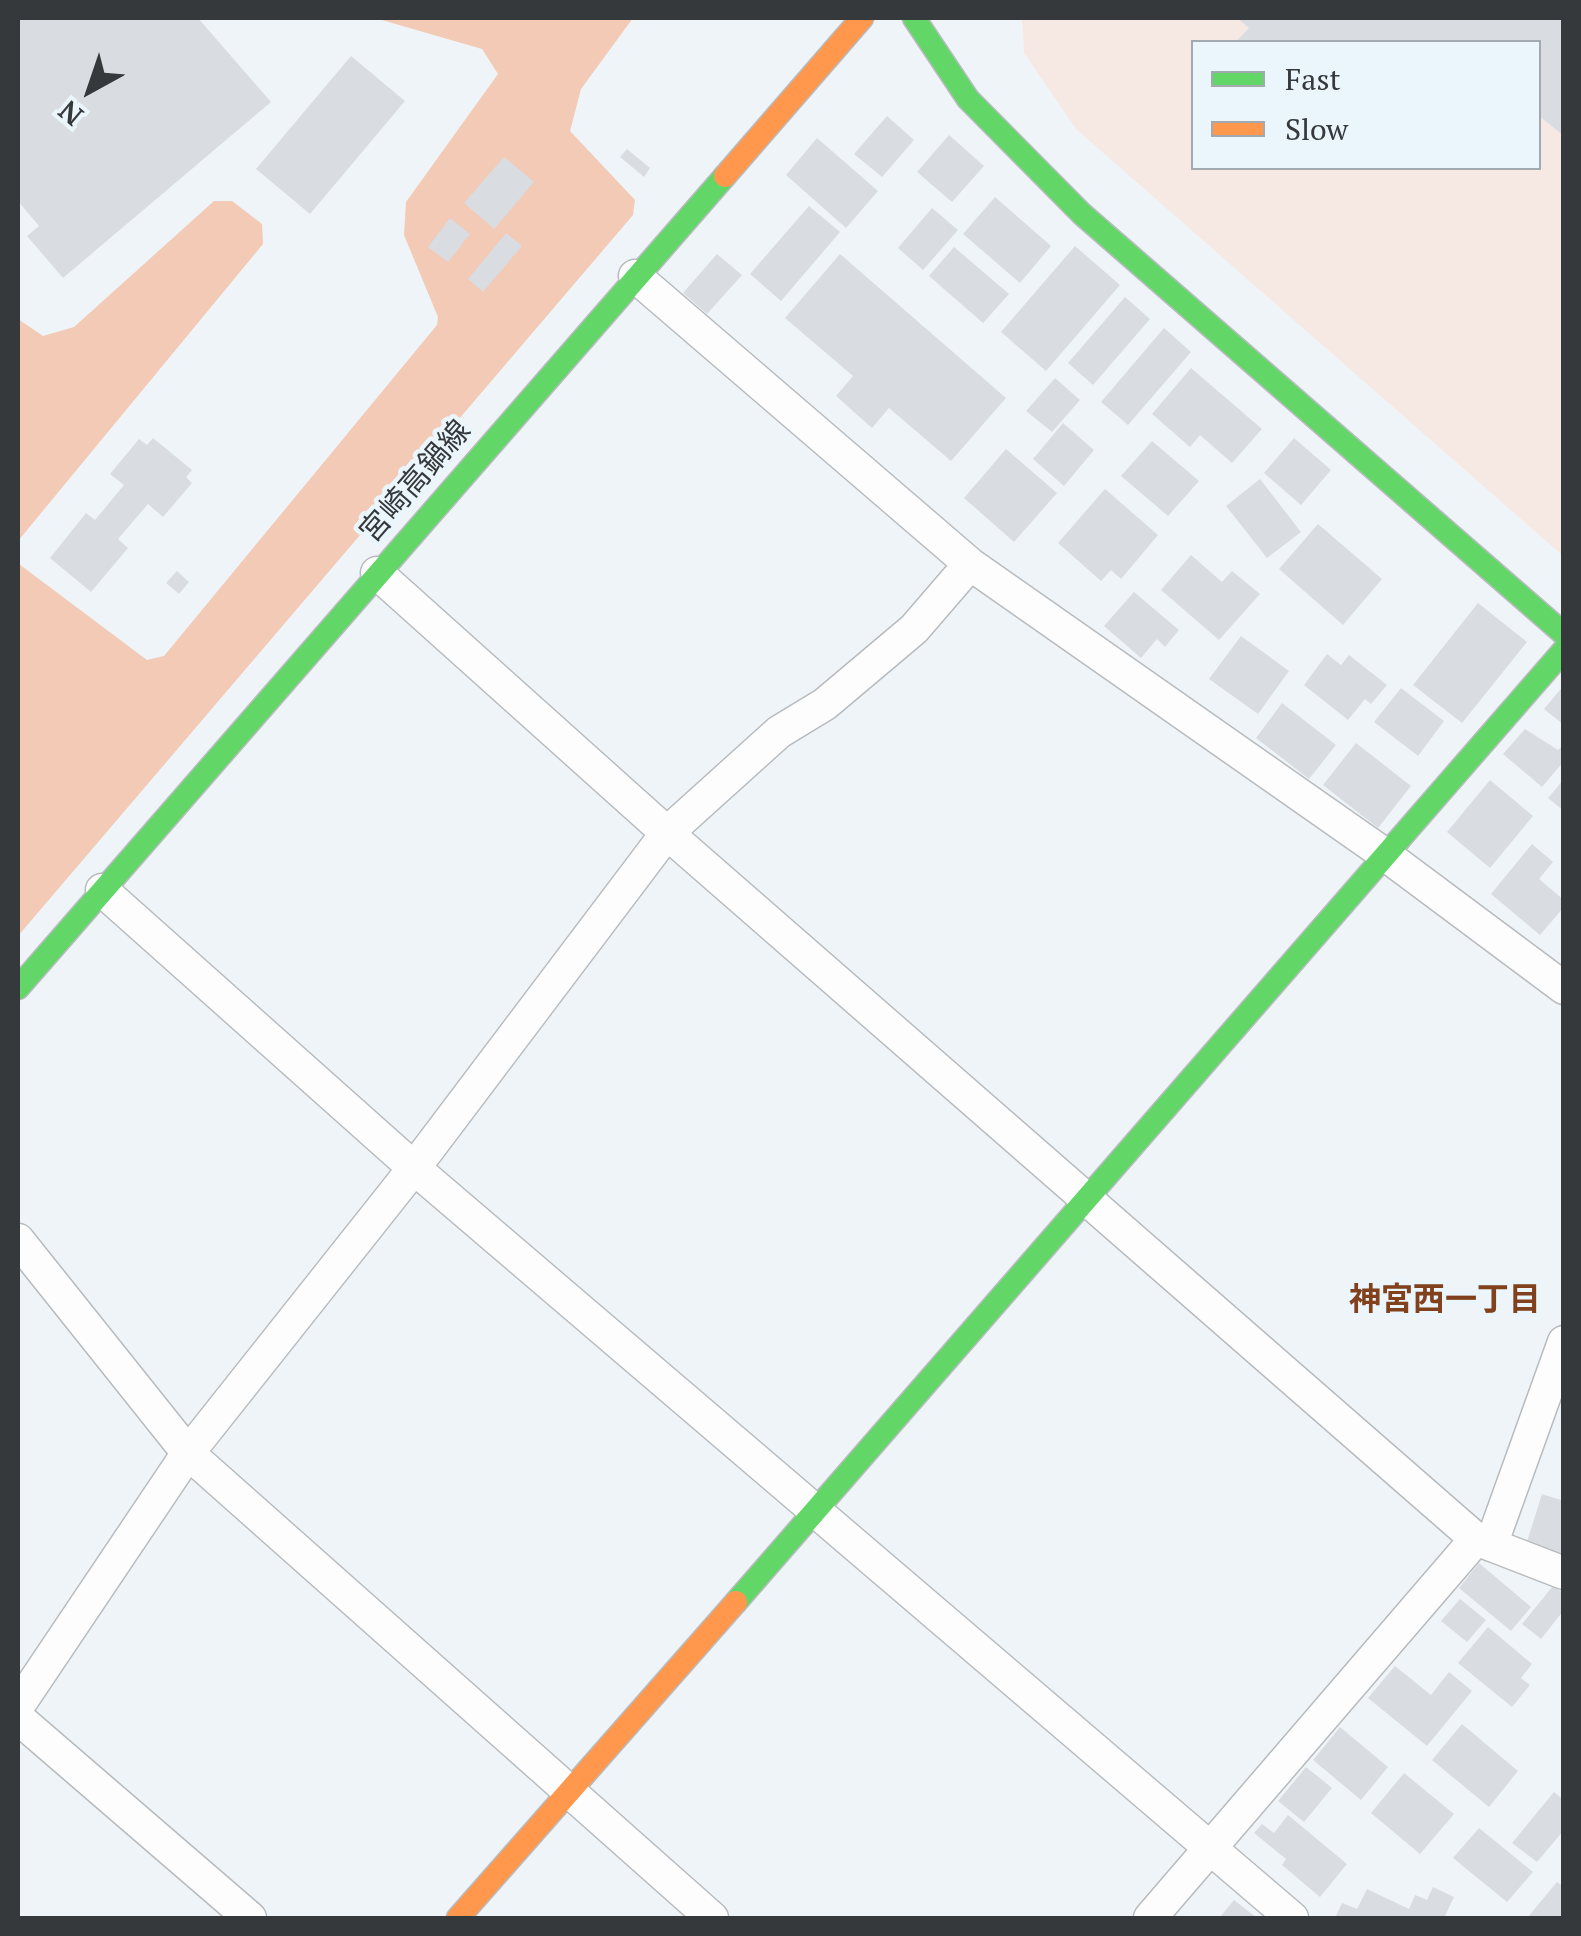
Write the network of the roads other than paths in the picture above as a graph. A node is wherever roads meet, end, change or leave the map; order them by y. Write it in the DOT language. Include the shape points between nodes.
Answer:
graph roads {
  1 [pos="862,18"];
  2 [pos="914,18"];
  3 [pos="635,276"];
  4 [pos="970,564"];
  5 [pos="377,573"];
  6 [pos="1564,634"];
  7 [pos="1564,650"];
  8 [pos="667,833"];
  9 [pos="1387,856"];
  10 [pos="102,890"];
  11 [pos="18,988"];
  12 [pos="1564,988"];
  13 [pos="414,1168"];
  14 [pos="1090,1199"];
  15 [pos="18,1240"];
  16 [pos="1564,1342"];
  17 [pos="188,1452"];
  18 [pos="817,1510"];
  19 [pos="1484,1542"];
  20 [pos="1564,1573"];
  21 [pos="18,1706"];
  22 [pos="18,1718"];
  23 [pos="567,1792"];
  24 [pos="1211,1849"];
  25 [pos="250,1918"];
  26 [pos="458,1918"];
  27 [pos="712,1918"];
  28 [pos="1150,1918"];
  29 [pos="1292,1918"];
  1 -- 3 [label="street, 宮崎高鍋線"];
  2 -- 6 [label="street" via="968,99 1082,214"];
  3 -- 4 [label="street"];
  3 -- 5 [label="street, 宮崎高鍋線"];
  4 -- 8 [label="street" via="914,629 826,704 779,732"];
  4 -- 9 [label="street"];
  5 -- 8 [label="street"];
  5 -- 10 [label="street, 宮崎高鍋線"];
  7 -- 9 [label="street"];
  8 -- 13 [label="street"];
  8 -- 14 [label="street"];
  9 -- 12 [label="street"];
  9 -- 14 [label="street"];
  10 -- 11 [label="street, 宮崎高鍋線"];
  10 -- 13 [label="street"];
  13 -- 17 [label="street"];
  13 -- 18 [label="street"];
  14 -- 18 [label="street"];
  14 -- 19 [label="street"];
  15 -- 17 [label="street"];
  16 -- 19 [label="street"];
  17 -- 21 [label="street"];
  17 -- 23 [label="street"];
  18 -- 23 [label="street"];
  18 -- 24 [label="street"];
  19 -- 20 [label="street"];
  19 -- 24 [label="street"];
  22 -- 25 [label="street"];
  23 -- 26 [label="street"];
  23 -- 27 [label="street"];
  24 -- 28 [label="street"];
  24 -- 29 [label="street"];
}
